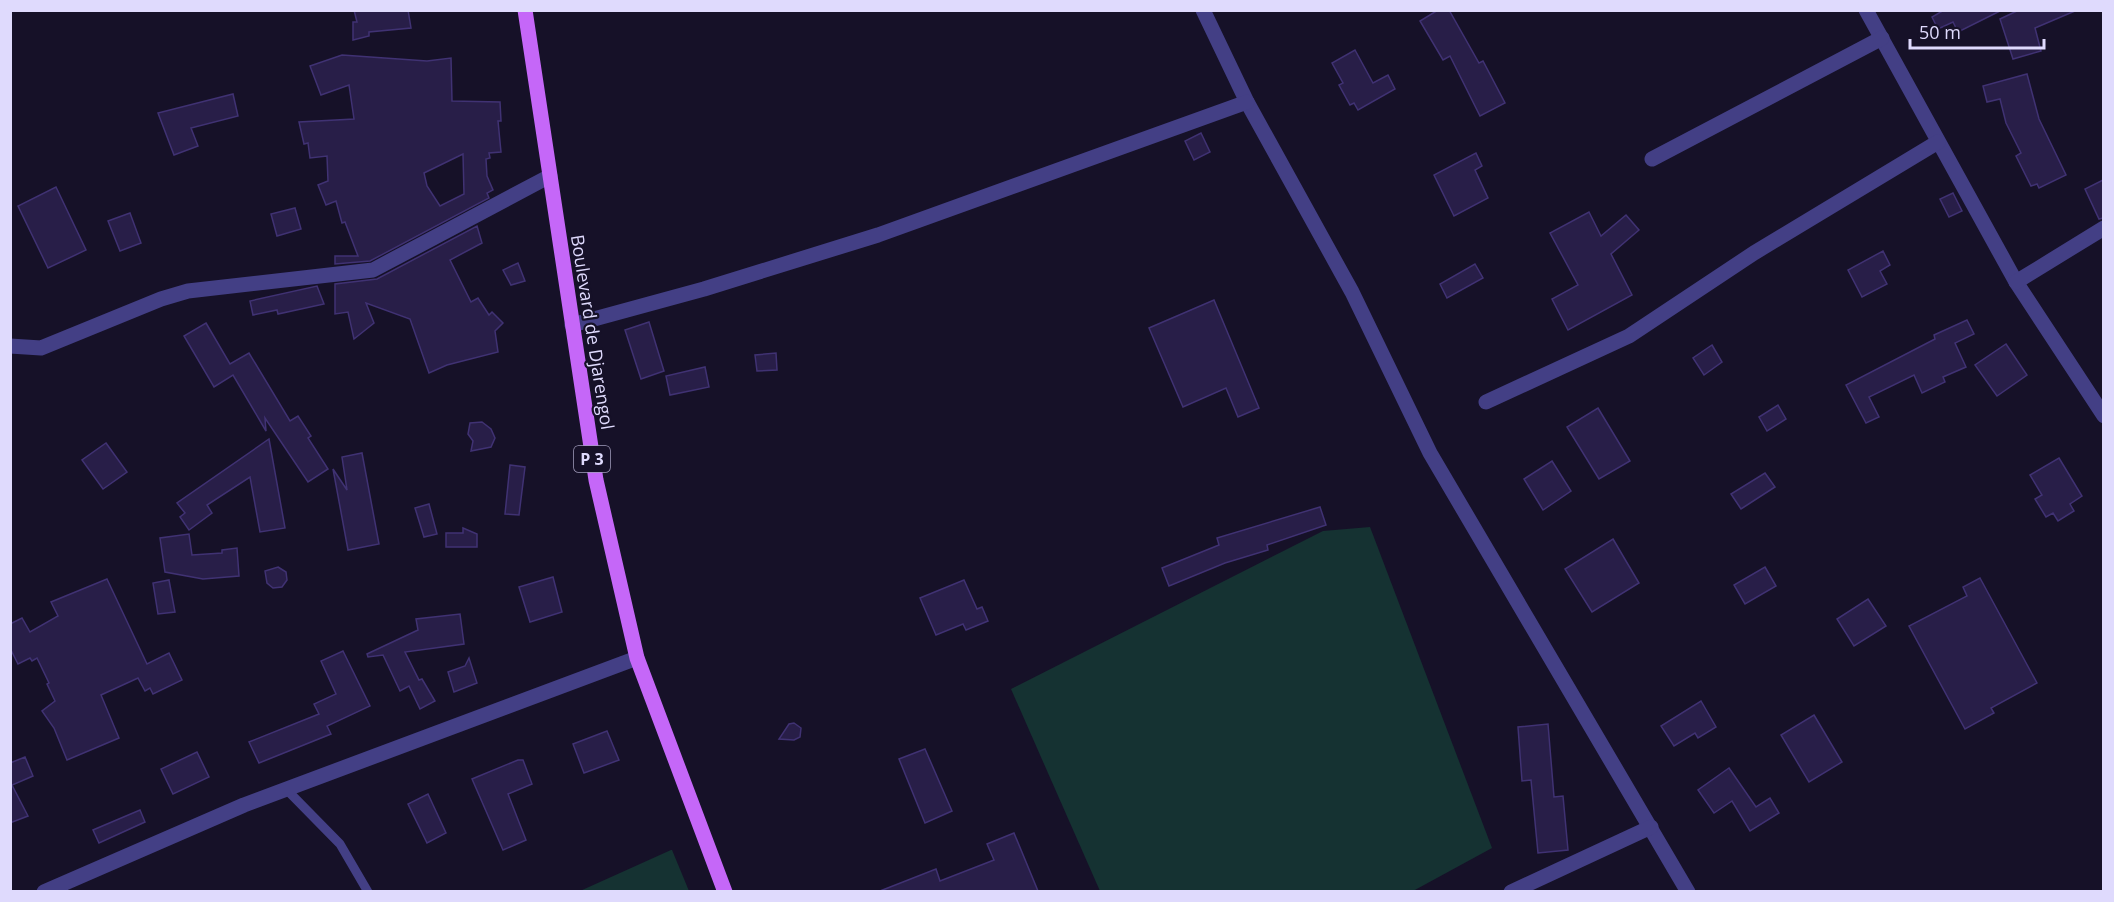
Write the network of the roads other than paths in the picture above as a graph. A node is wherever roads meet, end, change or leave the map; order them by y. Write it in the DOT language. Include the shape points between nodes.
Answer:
graph roads {
  1 [pos="525,10"];
  2 [pos="1203,10"];
  3 [pos="1866,10"];
  4 [pos="1882,38"];
  5 [pos="1247,102"];
  6 [pos="1938,142"];
  7 [pos="1652,159"];
  8 [pos="550,176"];
  9 [pos="2103,228"];
  10 [pos="2016,282"];
  11 [pos="572,325"];
  12 [pos="10,346"];
  13 [pos="1486,402"];
  14 [pos="2103,416"];
  15 [pos="637,658"];
  16 [pos="286,789"];
  17 [pos="1650,827"];
  18 [pos="44,891"];
  19 [pos="368,891"];
  20 [pos="725,891"];
  21 [pos="1511,891"];
  22 [pos="1688,891"];
  1 -- 8 [label="main road, Boulevard de Djarengol / P 3"];
  2 -- 5 [label="street"];
  3 -- 4 [label="street"];
  4 -- 6 [label="street"];
  4 -- 7 [label="street"];
  5 -- 11 [label="street" via="878,235"];
  5 -- 17 [label="street" via="1352,292 1430,453"];
  6 -- 10 [label="street"];
  6 -- 13 [label="street" via="1754,253 1629,336"];
  8 -- 11 [label="main road, Boulevard de Djarengol / P 3"];
  8 -- 12 [label="street" via="373,270 188,291 41,348"];
  9 -- 10 [label="street"];
  10 -- 14 [label="street"];
  11 -- 15 [label="main road, Boulevard de Djarengol / P 3" via="596,480"];
  15 -- 16 [label="street"];
  15 -- 20 [label="main road, Boulevard de Djarengol / P 3"];
  16 -- 18 [label="street"];
  16 -- 19 [label="lane" via="340,844"];
  17 -- 21 [label="street"];
  17 -- 22 [label="street"];
}
